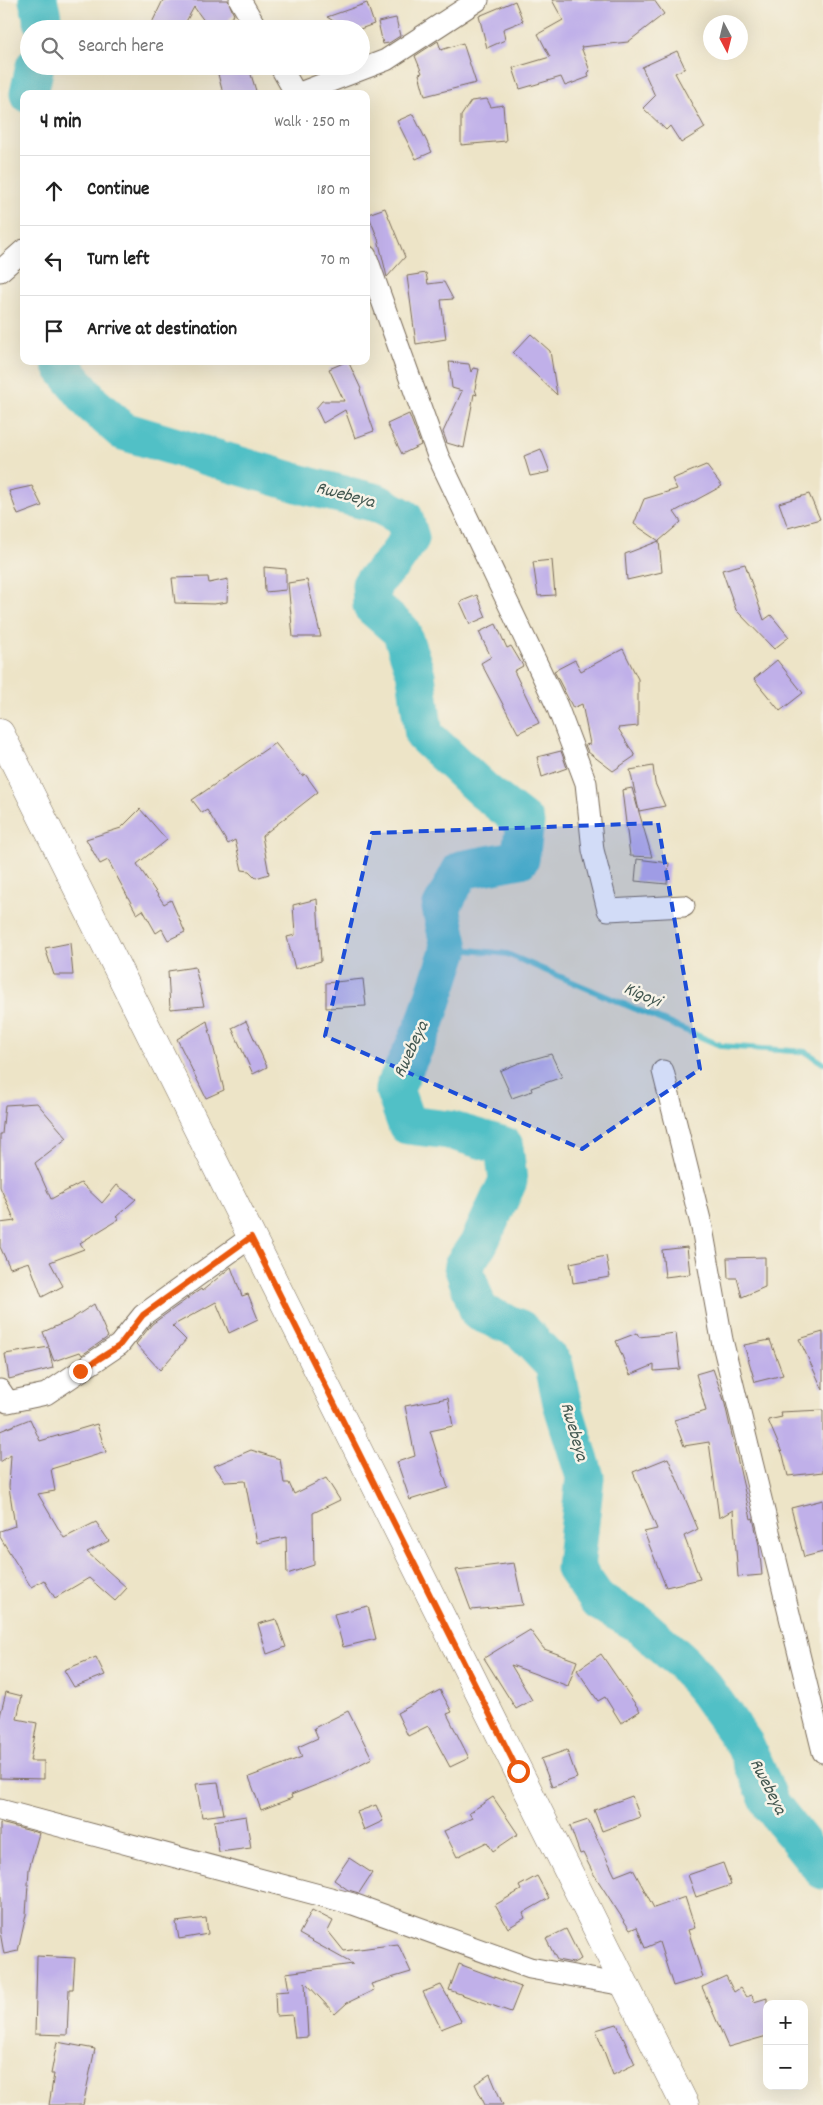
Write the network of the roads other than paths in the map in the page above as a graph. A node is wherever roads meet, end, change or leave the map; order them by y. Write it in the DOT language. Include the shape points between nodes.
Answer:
graph roads {
  1 [pos="240,0"];
  2 [pos="478,0"];
  3 [pos="252,20"];
  4 [pos="370,66"];
  5 [pos="285,75"];
  6 [pos="347,75"];
  7 [pos="295,90"];
  8 [pos="307,90"];
  9 [pos="20,254"];
  10 [pos="370,267"];
  11 [pos="0,271"];
  12 [pos="0,733"];
  13 [pos="684,906"];
  14 [pos="663,1072"];
  15 [pos="251,1237"];
  16 [pos="0,1390"];
  17 [pos="823,1752"];
  18 [pos="0,1810"];
  19 [pos="624,1985"];
  20 [pos="684,2105"];
  1 -- 3 [label="street"];
  2 -- 4 [label="street" via="386,60"];
  5 -- 7 [label="street"];
  6 -- 8 [label="street"];
  9 -- 11 [label="street"];
  10 -- 13 [label="street" via="438,456 557,706 586,783 593,850 608,910"];
  12 -- 15 [label="main road"];
  14 -- 17 [label="street" via="702,1228 722,1340"];
  15 -- 16 [label="street" via="143,1315 119,1346 46,1394 8,1402"];
  15 -- 19 [label="main road"];
  18 -- 19 [label="street" via="353,1904 530,1968"];
  19 -- 20 [label="main road"];
}
